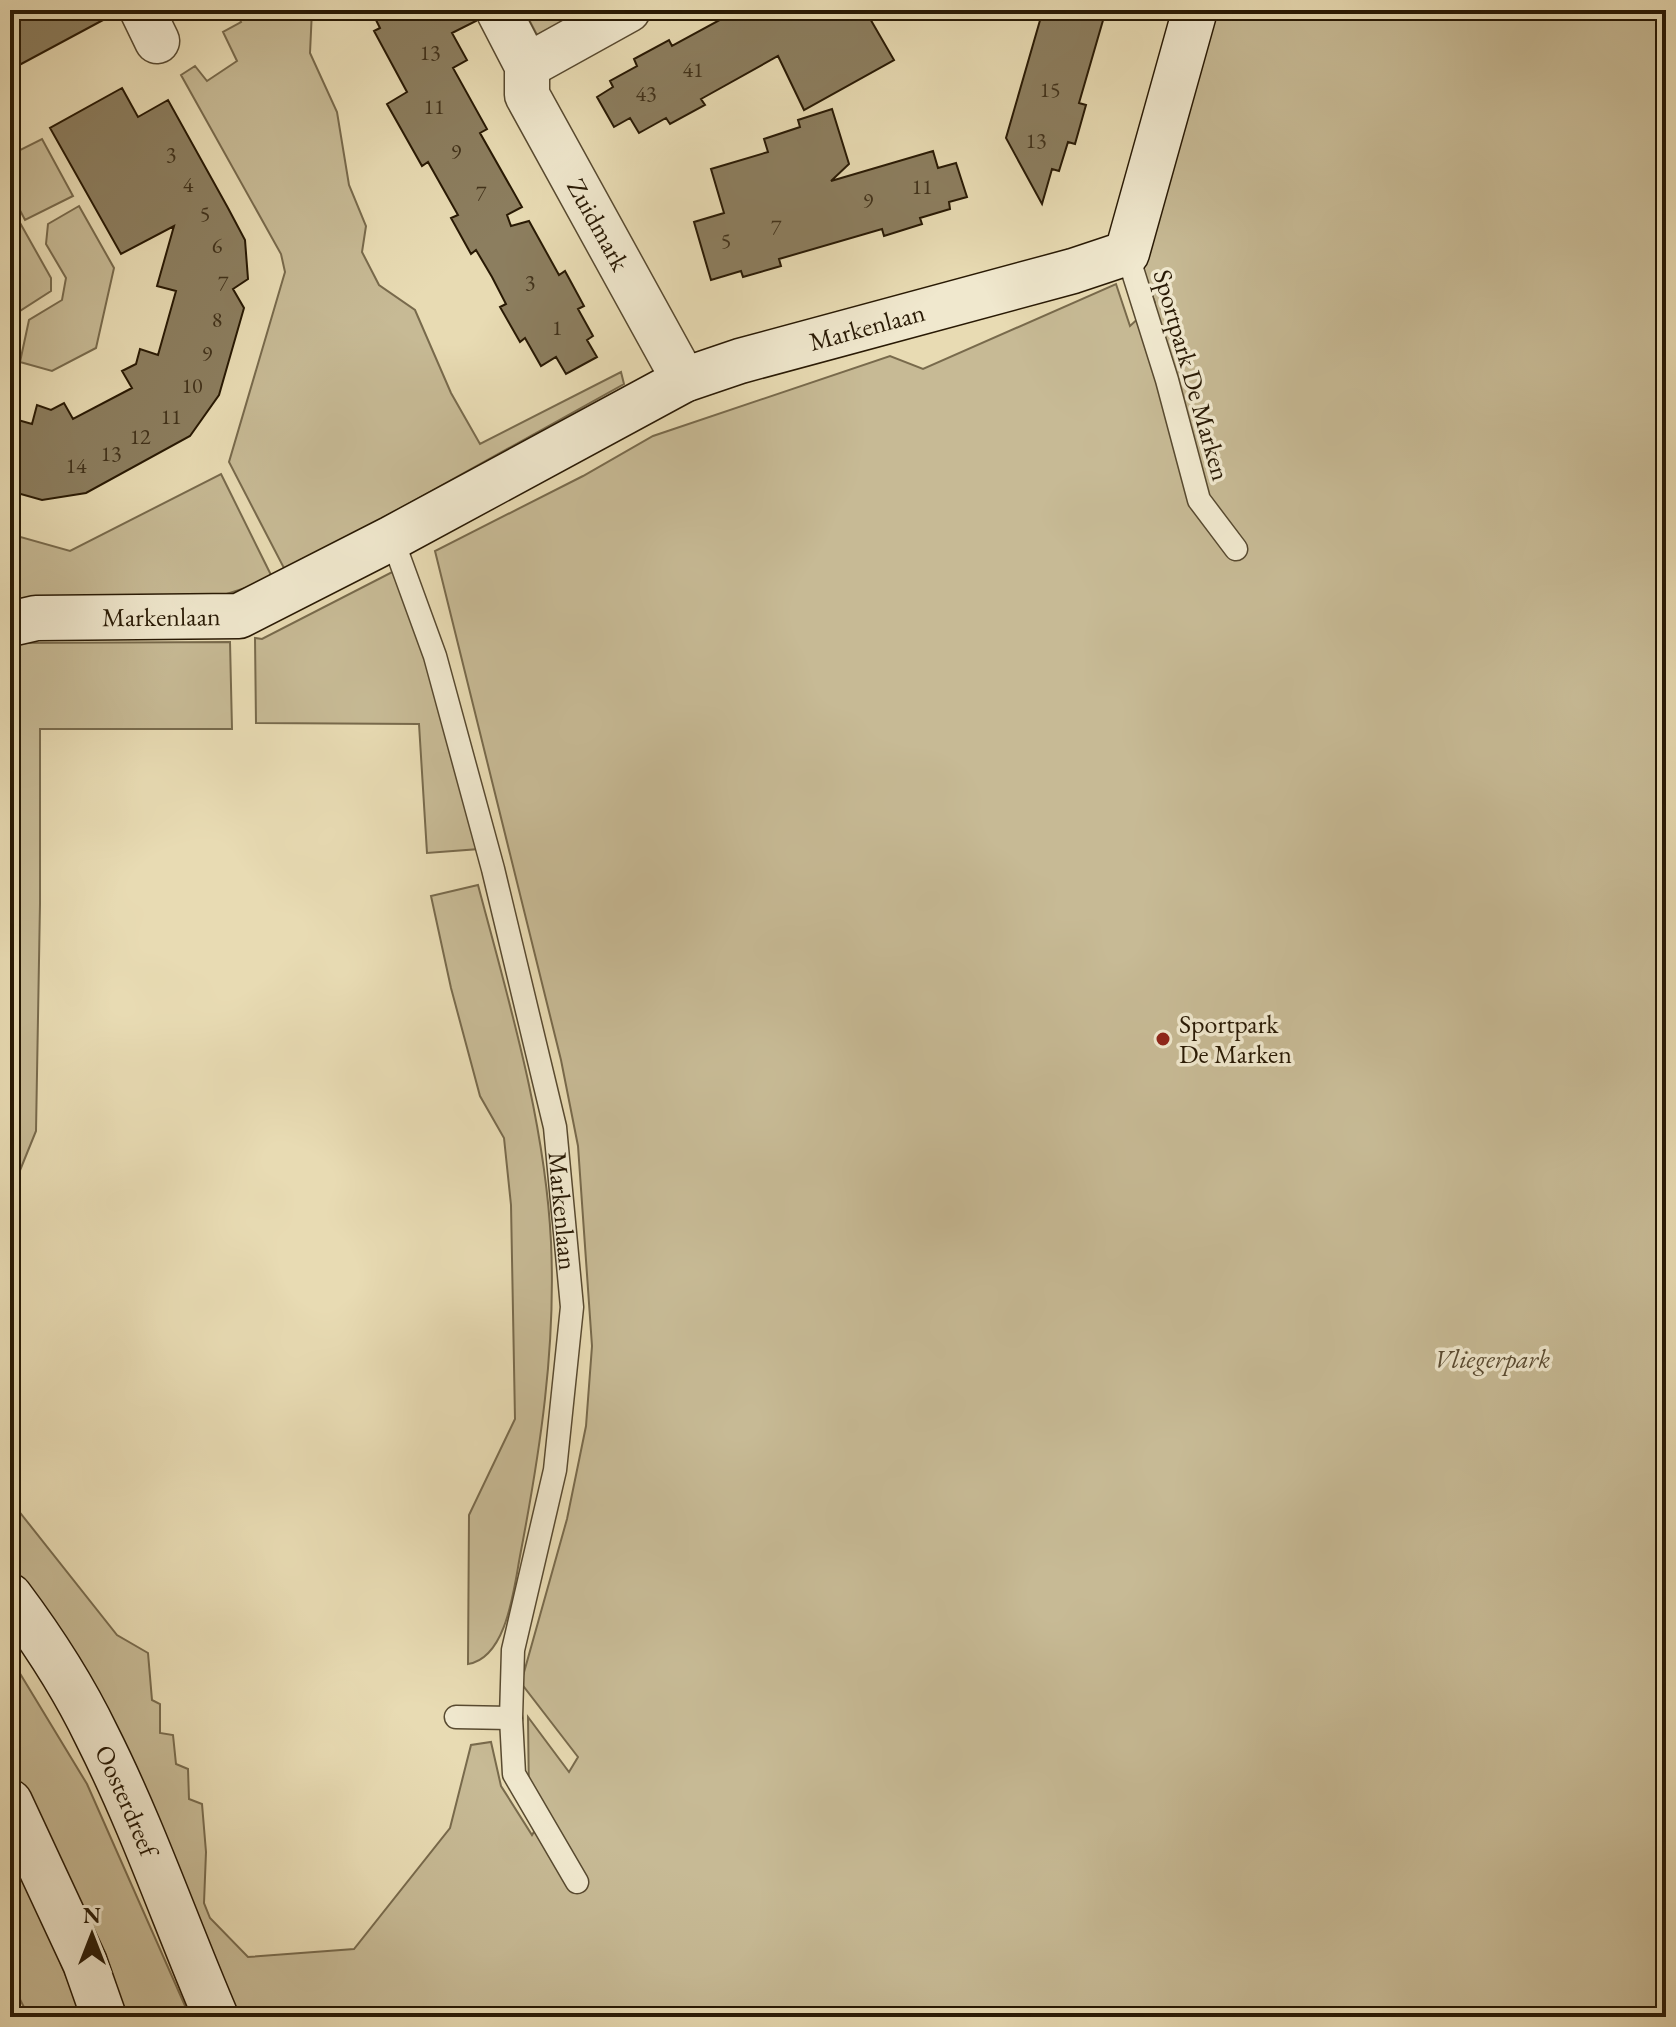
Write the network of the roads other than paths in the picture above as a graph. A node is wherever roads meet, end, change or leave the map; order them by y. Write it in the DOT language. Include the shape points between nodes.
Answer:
graph roads {
  1 [pos="498,10"];
  2 [pos="628,10"];
  3 [pos="1195,10"];
  4 [pos="527,66"];
  5 [pos="1127,253"];
  6 [pos="684,380"];
  7 [pos="392,538"];
  8 [pos="1236,549"];
  9 [pos="10,624"];
  10 [pos="10,1596"];
  11 [pos="456,1717"];
  12 [pos="511,1718"];
  13 [pos="10,1802"];
  14 [pos="577,1882"];
  15 [pos="104,2017"];
  16 [pos="216,2017"];
  1 -- 4 [label="street, Zuidmark"];
  2 -- 4 [label="street"];
  3 -- 5 [label="street"];
  4 -- 6 [label="street, Zuidmark" via="527,95"];
  5 -- 6 [label="street, Markenlaan"];
  5 -- 8 [label="lane, Sportpark De Marken" via="1199,500"];
  6 -- 7 [label="street, Markenlaan"];
  7 -- 9 [label="street, Markenlaan" via="239,616 36,618"];
  7 -- 12 [label="lane, Markenlaan" via="435,656 493,869 557,1142 572,1307 555,1470 513,1650"];
  10 -- 16 [label="street, Oosterdreef" via="46,1644 97,1735"];
  11 -- 12 [label="lane"];
  12 -- 14 [label="lane, Markenlaan" via="514,1774"];
  13 -- 15 [label="street" via="85,1963"];
}
